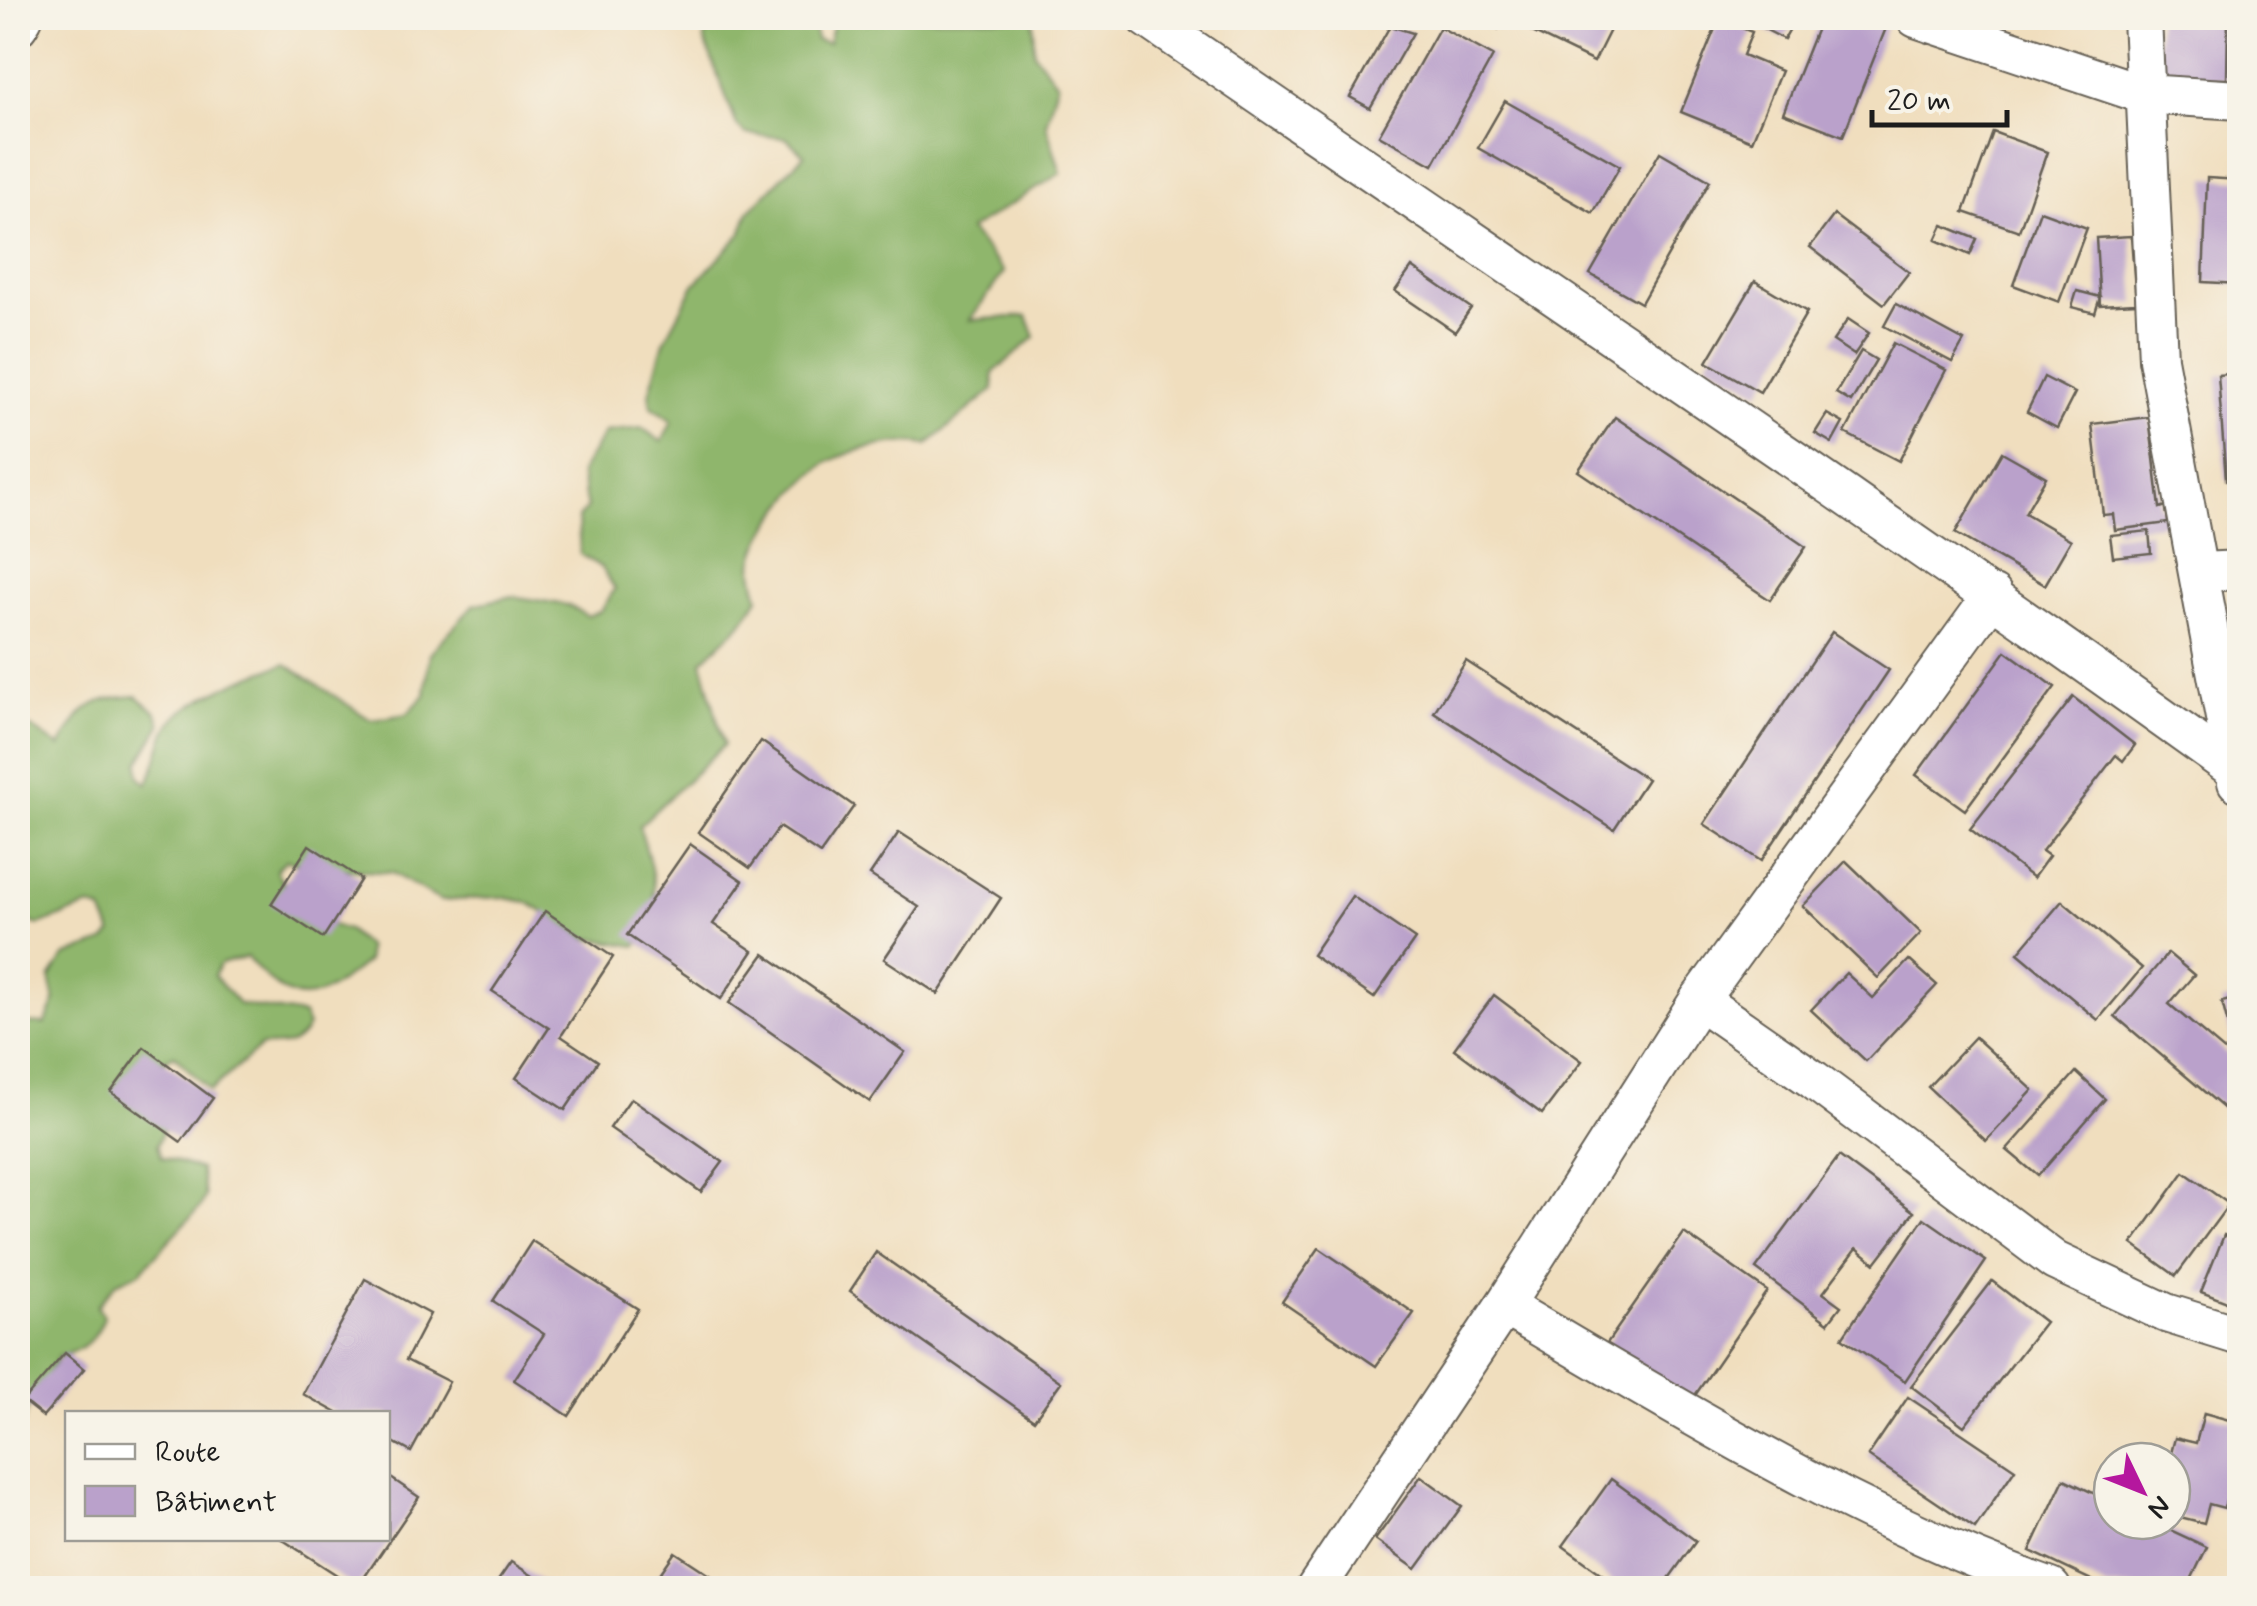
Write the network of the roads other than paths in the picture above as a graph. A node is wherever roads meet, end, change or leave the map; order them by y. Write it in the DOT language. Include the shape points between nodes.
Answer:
graph roads {
  1 [pos="23,18"];
  2 [pos="1147,18"];
  3 [pos="1916,18"];
  4 [pos="2142,18"];
  5 [pos="18,26"];
  6 [pos="2143,94"];
  7 [pos="2240,100"];
  8 [pos="2240,570"];
  9 [pos="2200,572"];
  10 [pos="1993,595"];
  11 [pos="2237,782"];
  12 [pos="1699,1000"];
  13 [pos="1504,1306"];
  14 [pos="2240,1336"];
  15 [pos="1326,1585"];
  16 [pos="2050,1588"];
  1 -- 5 [label="street"];
  2 -- 10 [label="street"];
  3 -- 6 [label="street"];
  4 -- 6 [label="street"];
  6 -- 7 [label="street"];
  6 -- 9 [label="street" via="2158,359"];
  8 -- 9 [label="street"];
  9 -- 11 [label="street"];
  10 -- 11 [label="street"];
  10 -- 12 [label="street"];
  12 -- 13 [label="street"];
  12 -- 14 [label="street" via="2055,1261 2166,1313"];
  13 -- 15 [label="street"];
  13 -- 16 [label="street" via="1755,1451 1958,1555"];
}
